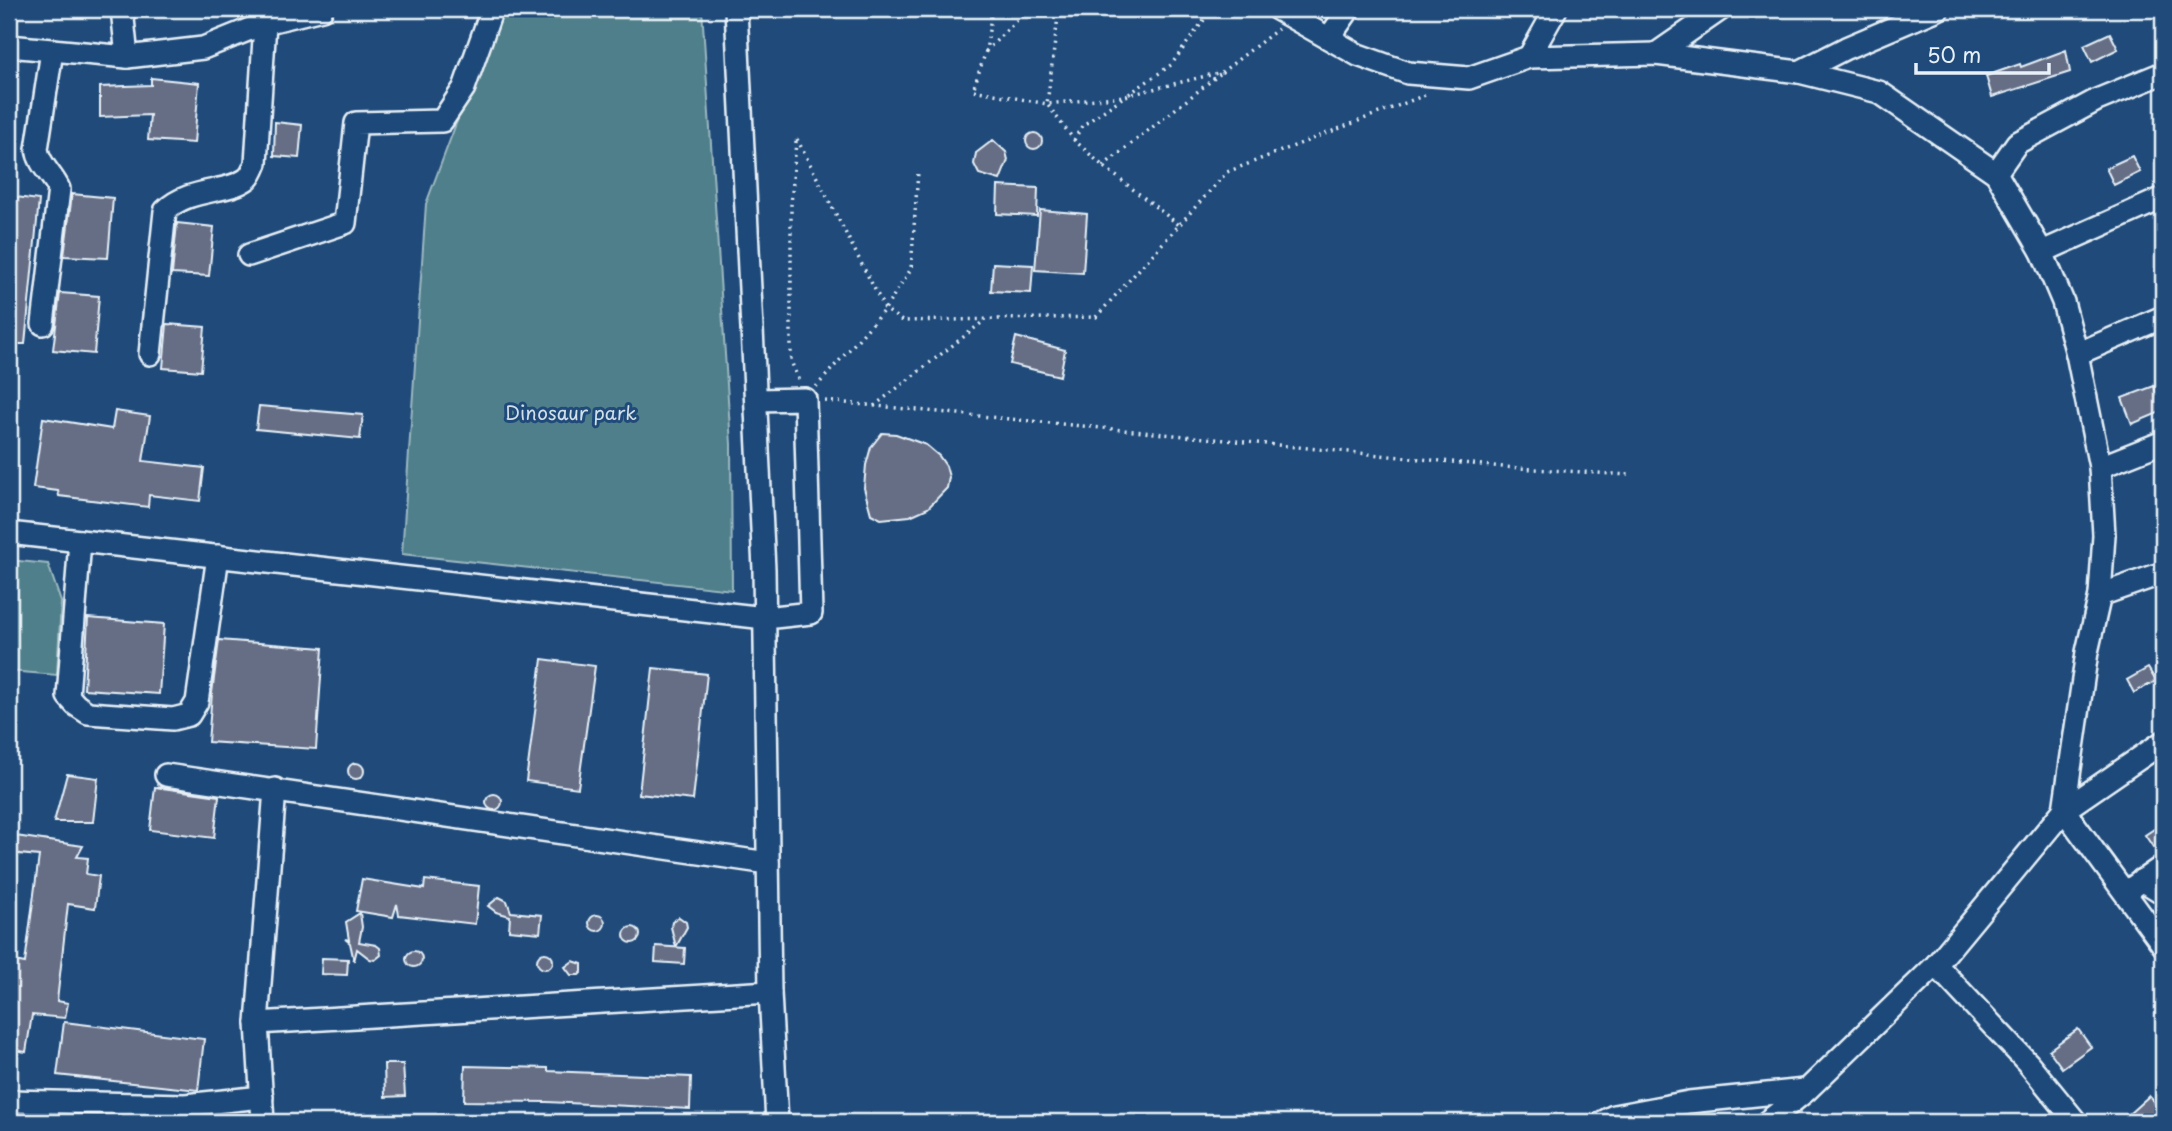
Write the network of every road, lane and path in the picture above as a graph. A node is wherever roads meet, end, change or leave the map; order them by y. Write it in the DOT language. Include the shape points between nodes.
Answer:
graph roads {
  1 [pos="122,9"];
  2 [pos="323,9"];
  3 [pos="492,9"];
  4 [pos="736,9"];
  5 [pos="992,9"];
  6 [pos="1028,9"];
  7 [pos="1059,9"];
  8 [pos="1212,9"];
  9 [pos="1349,9"];
  10 [pos="1556,9"];
  11 [pos="1721,9"];
  12 [pos="1938,9"];
  13 [pos="1284,14"];
  14 [pos="265,23"];
  15 [pos="1329,38"];
  16 [pos="9,46"];
  17 [pos="52,51"];
  18 [pos="986,51"];
  19 [pos="1656,54"];
  20 [pos="127,57"];
  21 [pos="1529,57"];
  22 [pos="1222,72"];
  23 [pos="1799,72"];
  24 [pos="2163,73"];
  25 [pos="1431,93"];
  26 [pos="1125,96"];
  27 [pos="1047,104"];
  28 [pos="1074,140"];
  29 [pos="1103,166"];
  30 [pos="918,172"];
  31 [pos="1996,173"];
  32 [pos="2163,198"];
  33 [pos="1179,225"];
  34 [pos="2042,251"];
  35 [pos="249,255"];
  36 [pos="886,309"];
  37 [pos="2163,317"];
  38 [pos="986,320"];
  39 [pos="43,324"];
  40 [pos="150,354"];
  41 [pos="2077,354"];
  42 [pos="805,399"];
  43 [pos="756,400"];
  44 [pos="874,406"];
  45 [pos="2163,442"];
  46 [pos="2100,467"];
  47 [pos="1629,475"];
  48 [pos="9,533"];
  49 [pos="80,541"];
  50 [pos="218,556"];
  51 [pos="2163,573"];
  52 [pos="2100,595"];
  53 [pos="765,618"];
  54 [pos="2163,742"];
  55 [pos="166,775"];
  56 [pos="275,789"];
  57 [pos="2064,810"];
  58 [pos="768,863"];
  59 [pos="2163,866"];
  60 [pos="2134,886"];
  61 [pos="2163,893"];
  62 [pos="2163,945"];
  63 [pos="1936,965"];
  64 [pos="770,992"];
  65 [pos="257,1023"];
  66 [pos="1808,1090"];
  67 [pos="262,1097"];
  68 [pos="9,1101"];
  69 [pos="263,1122"];
  70 [pos="776,1122"];
  71 [pos="1603,1122"];
  72 [pos="1767,1122"];
  73 [pos="2076,1122"];
  1 -- 20 [label="street"];
  2 -- 14 [label="street"];
  3 -- 35 [label="street" via="464,88 442,121 356,123 345,223"];
  4 -- 43 [label="street"];
  5 -- 18 [label="path"];
  6 -- 18 [label="path"];
  7 -- 27 [label="path"];
  8 -- 26 [label="path" via="1171,65"];
  9 -- 15 [label="street"];
  10 -- 21 [label="street"];
  11 -- 19 [label="street"];
  12 -- 23 [label="street"];
  13 -- 15 [label="street"];
  13 -- 22 [label="path"];
  14 -- 20 [label="street" via="203,48"];
  14 -- 40 [label="street" via="256,163 248,178 175,202 165,211"];
  15 -- 21 [label="street" via="1358,55 1408,73 1469,78"];
  16 -- 17 [label="street"];
  17 -- 20 [label="street"];
  17 -- 39 [label="street" via="37,149 59,189"];
  18 -- 27 [label="path" via="973,90"];
  19 -- 21 [label="street"];
  19 -- 23 [label="street"];
  22 -- 26 [label="path"];
  22 -- 29 [label="path"];
  23 -- 31 [label="street" via="1878,92"];
  24 -- 31 [label="street" via="2097,100 2017,143"];
  25 -- 33 [label="path" via="1227,172"];
  26 -- 27 [label="path"];
  26 -- 28 [label="path" via="1082,126"];
  27 -- 28 [label="path"];
  28 -- 29 [label="path"];
  29 -- 33 [label="path"];
  30 -- 36 [label="path" via="911,269"];
  31 -- 34 [label="street"];
  32 -- 34 [label="street"];
  33 -- 38 [label="path" via="1096,317"];
  34 -- 41 [label="street"];
  36 -- 38 [label="path" via="902,321"];
  36 -- 42 [label="path"];
  36 -- 42 [label="path" via="796,139 791,205 792,361"];
  37 -- 41 [label="street"];
  38 -- 44 [label="path"];
  41 -- 46 [label="street"];
  42 -- 43 [label="street"];
  42 -- 44 [label="path"];
  42 -- 53 [label="street" via="811,613"];
  43 -- 53 [label="street"];
  44 -- 47 [label="path" via="1503,467"];
  45 -- 46 [label="street"];
  46 -- 52 [label="street" via="2104,535"];
  48 -- 49 [label="street"];
  49 -- 50 [label="street"];
  49 -- 50 [label="street" via="68,696 88,712 173,719 189,715 197,702"];
  50 -- 53 [label="street"];
  51 -- 52 [label="street"];
  52 -- 57 [label="street"];
  53 -- 58 [label="street"];
  54 -- 57 [label="street"];
  55 -- 56 [label="street"];
  56 -- 58 [label="street"];
  56 -- 65 [label="street"];
  57 -- 60 [label="street"];
  57 -- 63 [label="street"];
  58 -- 64 [label="street"];
  59 -- 60 [label="street"];
  60 -- 61 [label="street"];
  60 -- 62 [label="street"];
  63 -- 66 [label="street"];
  63 -- 73 [label="street"];
  64 -- 65 [label="street"];
  64 -- 70 [label="street"];
  65 -- 67 [label="street"];
  66 -- 71 [label="street" via="1689,1102"];
  66 -- 72 [label="street"];
  67 -- 68 [label="street" via="185,1105"];
  67 -- 69 [label="street"];
}
